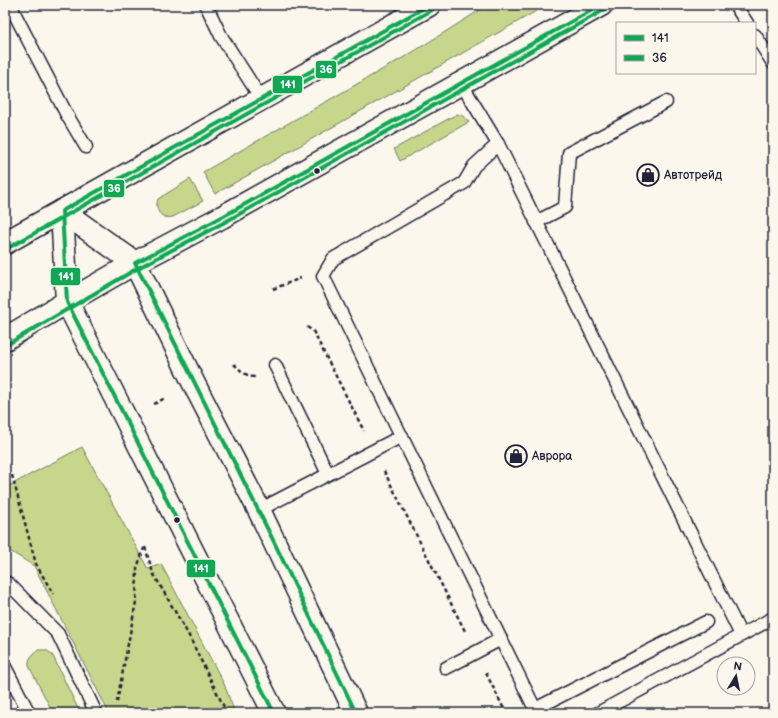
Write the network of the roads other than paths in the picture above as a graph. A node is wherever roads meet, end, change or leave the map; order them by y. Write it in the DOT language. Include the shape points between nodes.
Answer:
graph roads {
  1 [pos="10,5"];
  2 [pos="206,5"];
  3 [pos="429,5"];
  4 [pos="601,5"];
  5 [pos="735,5"];
  6 [pos="746,22"];
  7 [pos="756,37"];
  8 [pos="773,63"];
  9 [pos="461,83"];
  10 [pos="262,100"];
  11 [pos="666,102"];
  12 [pos="498,144"];
  13 [pos="86,147"];
  14 [pos="62,211"];
  15 [pos="536,222"];
  16 [pos="5,243"];
  17 [pos="135,263"];
  18 [pos="67,302"];
  19 [pos="5,339"];
  20 [pos="274,365"];
  21 [pos="402,436"];
  22 [pos="328,474"];
  23 [pos="259,510"];
  24 [pos="5,582"];
  25 [pos="773,618"];
  26 [pos="706,622"];
  27 [pos="741,635"];
  28 [pos="501,639"];
  29 [pos="5,667"];
  30 [pos="446,668"];
  31 [pos="536,711"];
  32 [pos="29,713"];
  33 [pos="96,713"];
  34 [pos="274,713"];
  35 [pos="356,713"];
  36 [pos="598,713"];
  1 -- 13 [label="lane"];
  2 -- 10 [label="lane" via="221,36"];
  3 -- 10 [label="main road"];
  4 -- 9 [label="main road"];
  5 -- 6 [label="lane"];
  7 -- 8 [label="lane"];
  9 -- 12 [label="lane"];
  9 -- 17 [label="main road"];
  10 -- 14 [label="main road"];
  11 -- 15 [label="lane" via="569,153 565,207"];
  12 -- 15 [label="lane"];
  12 -- 21 [label="lane" via="474,166 464,183 333,259 323,276"];
  14 -- 16 [label="main road"];
  14 -- 17 [label="main road"];
  14 -- 18 [label="main road"];
  15 -- 27 [label="lane"];
  17 -- 18 [label="main road"];
  17 -- 23 [label="main road"];
  18 -- 19 [label="main road"];
  18 -- 34 [label="main road"];
  20 -- 22 [label="lane"];
  21 -- 22 [label="lane"];
  21 -- 28 [label="lane"];
  22 -- 23 [label="lane"];
  23 -- 35 [label="main road"];
  24 -- 33 [label="lane" via="10,584 58,634"];
  25 -- 27 [label="lane"];
  26 -- 31 [label="lane"];
  27 -- 36 [label="lane"];
  28 -- 30 [label="lane"];
  28 -- 31 [label="lane"];
  29 -- 32 [label="lane"];
}
